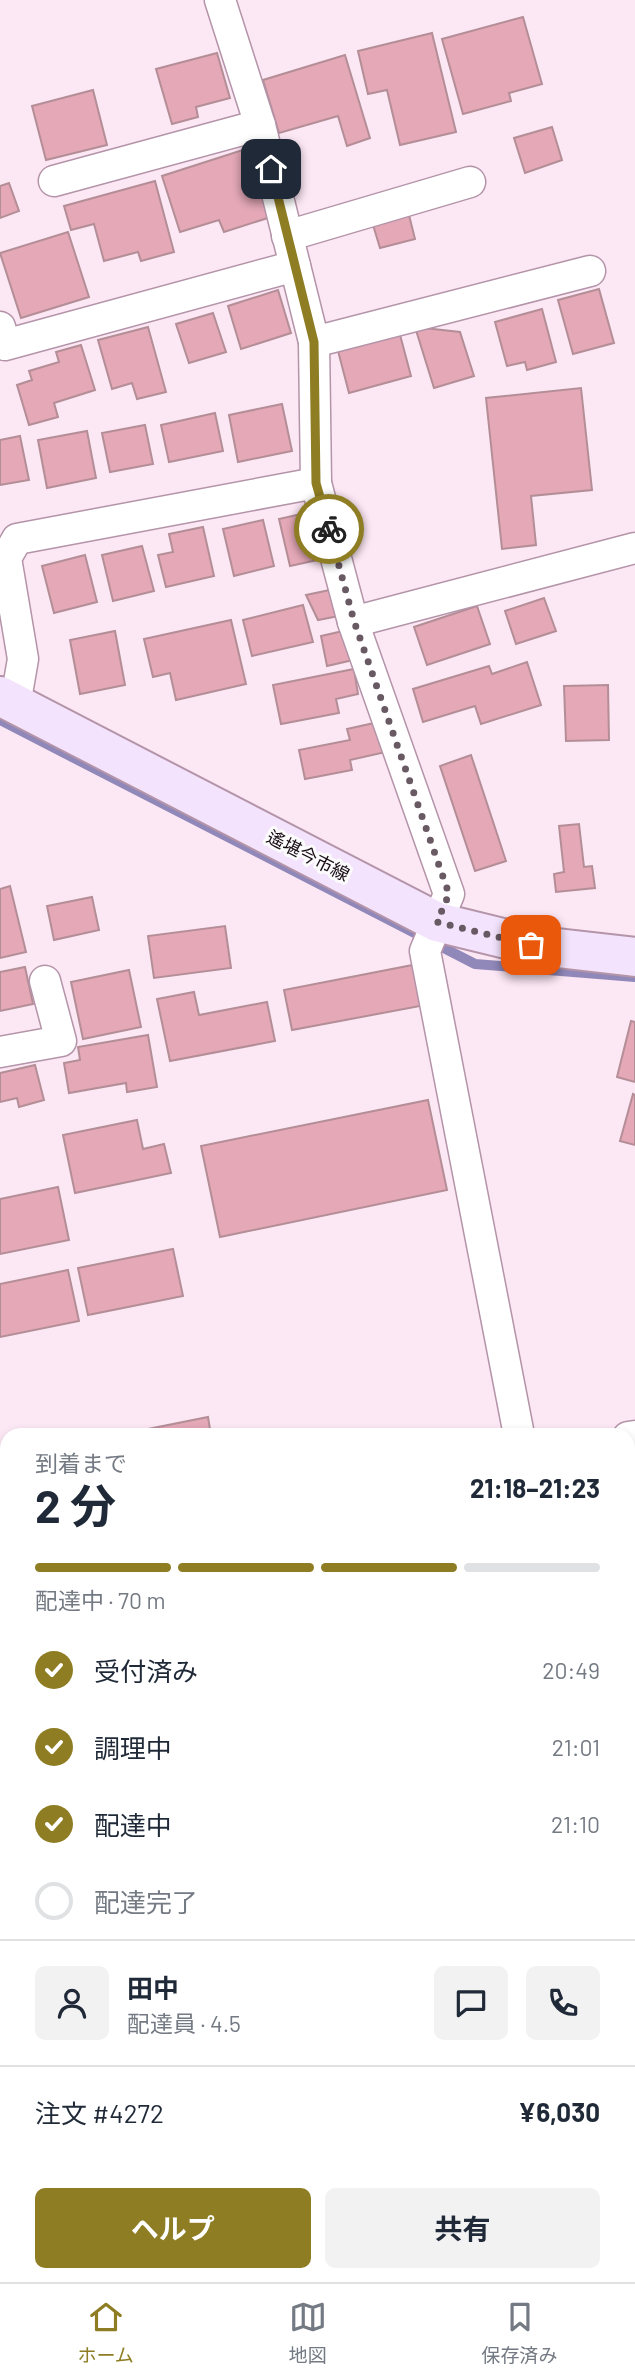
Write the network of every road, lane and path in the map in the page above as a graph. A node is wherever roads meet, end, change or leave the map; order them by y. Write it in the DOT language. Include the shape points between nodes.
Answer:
graph roads {
  1 [pos="220,0"];
  2 [pos="260,125"];
  3 [pos="54,181"];
  4 [pos="470,182"];
  5 [pos="287,236"];
  6 [pos="295,266"];
  7 [pos="590,271"];
  8 [pos="0,327"];
  9 [pos="314,342"];
  10 [pos="316,483"];
  11 [pos="635,548"];
  12 [pos="354,621"];
  13 [pos="8,701"];
  14 [pos="437,922"];
  15 [pos="635,957"];
  16 [pos="45,981"];
  17 [pos="0,1052"];
  18 [pos="519,1428"];
  1 -- 2 [label="street"];
  2 -- 3 [label="street"];
  2 -- 5 [label="street"];
  4 -- 5 [label="street"];
  5 -- 6 [label="street"];
  6 -- 8 [label="street" via="5,345"];
  6 -- 9 [label="street"];
  7 -- 9 [label="street"];
  9 -- 10 [label="street"];
  10 -- 12 [label="street"];
  10 -- 13 [label="street" via="17,539 6,558 23,659"];
  11 -- 12 [label="street"];
  12 -- 14 [label="street" via="449,894"];
  13 -- 14 [label="main road, 遙堪今市線"];
  14 -- 15 [label="main road, 遙堪今市線" via="531,945"];
  14 -- 18 [label="street" via="425,951"];
  16 -- 17 [label="street" via="61,1041"];
}
